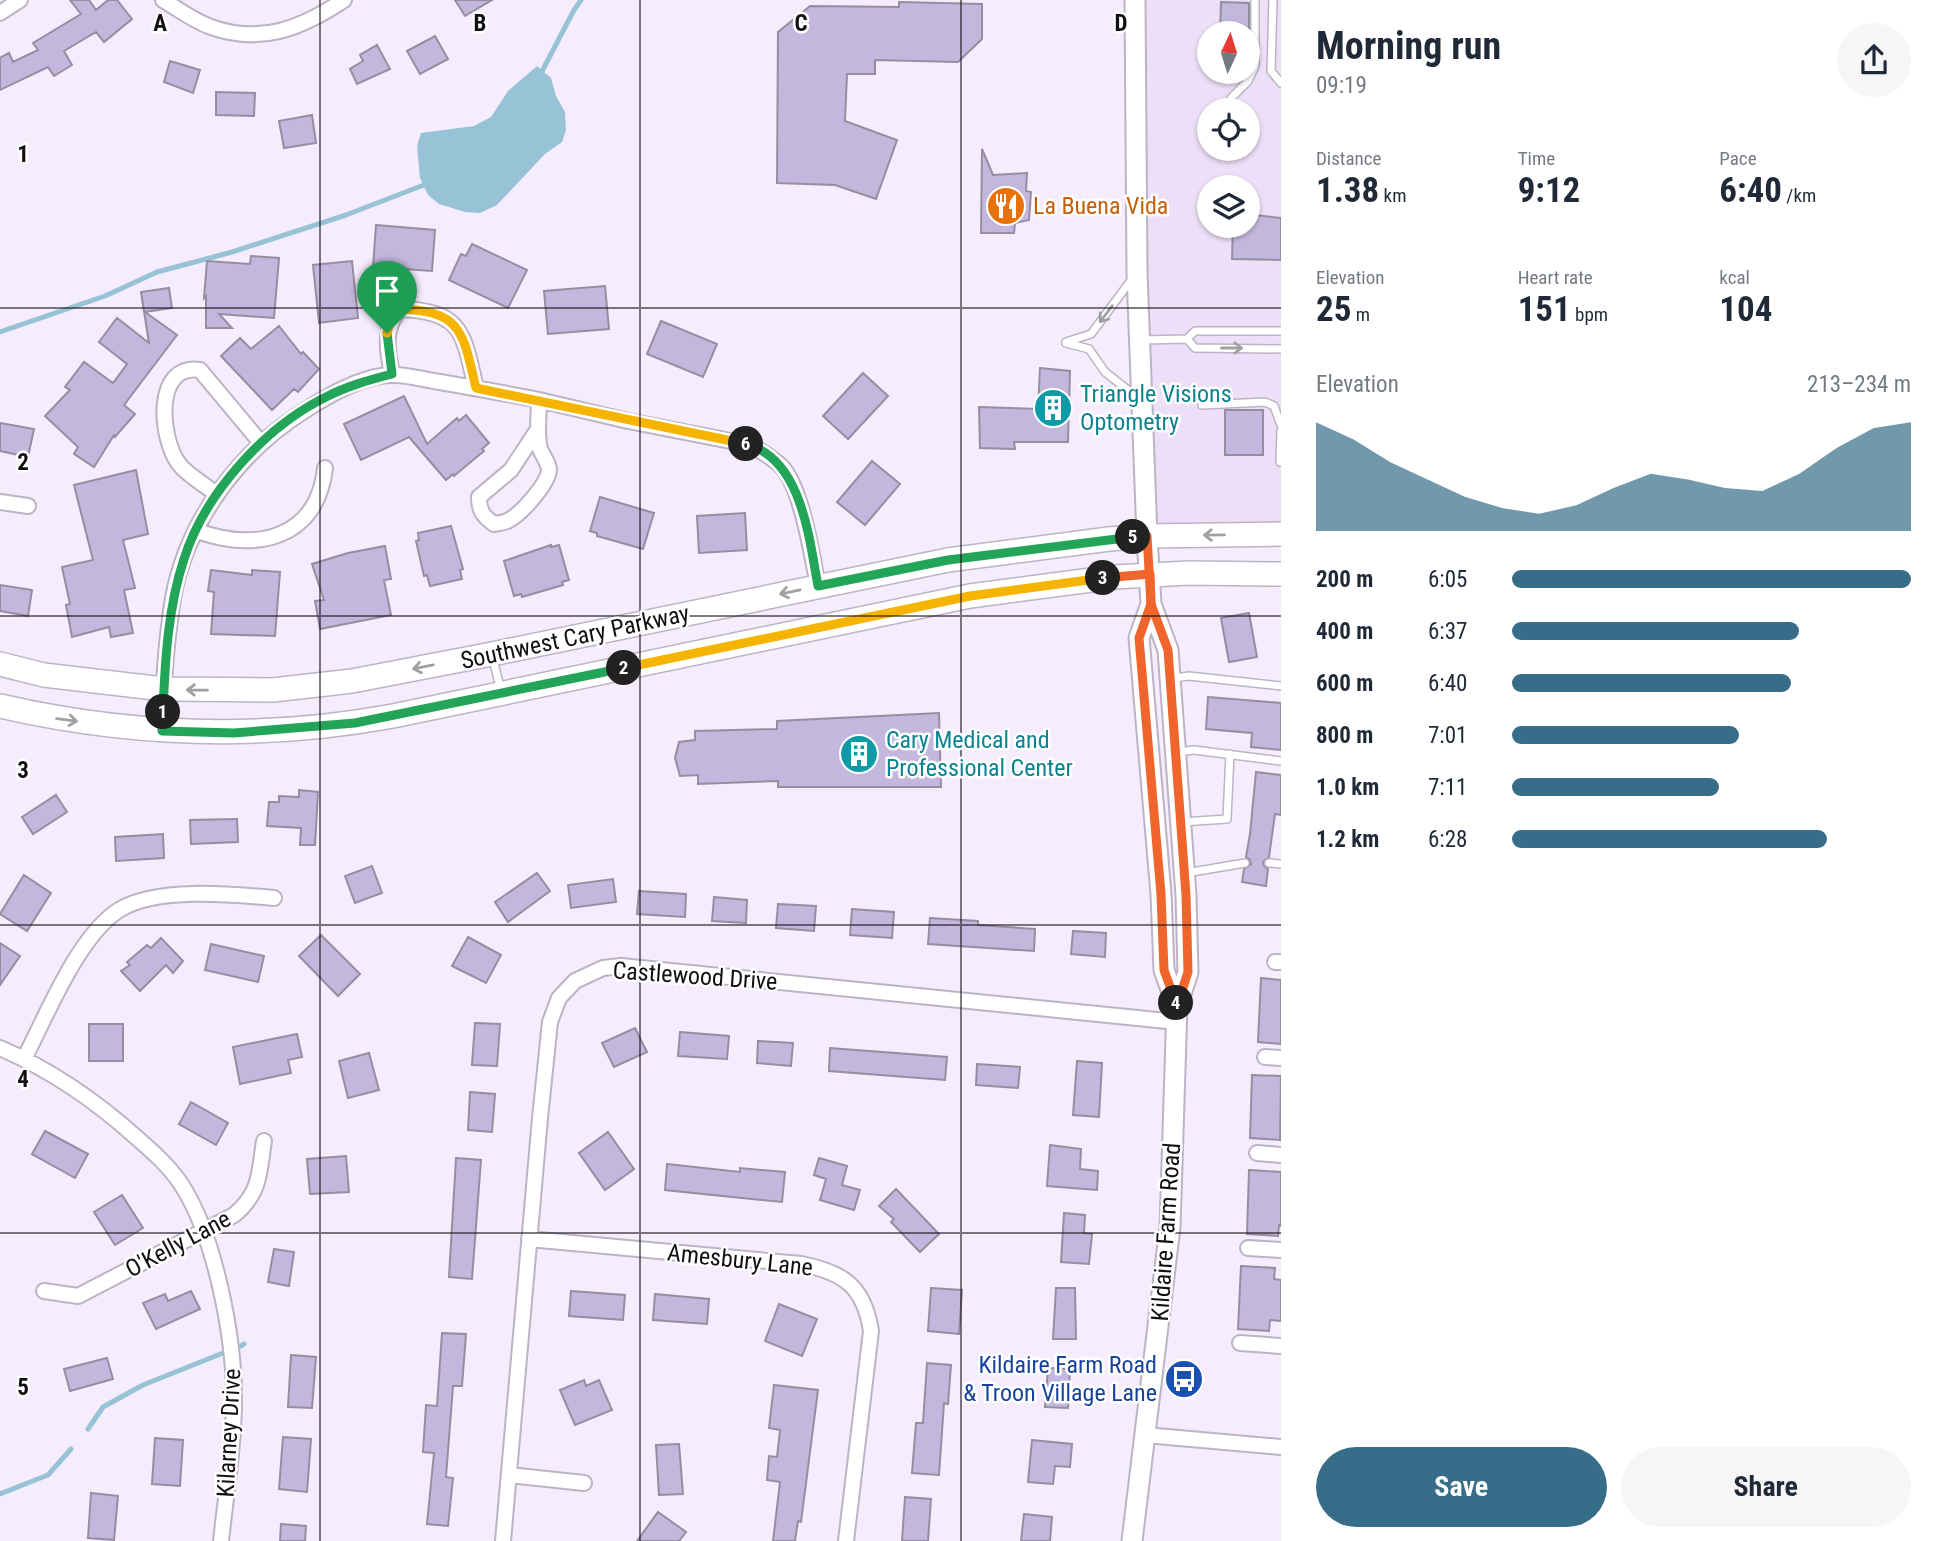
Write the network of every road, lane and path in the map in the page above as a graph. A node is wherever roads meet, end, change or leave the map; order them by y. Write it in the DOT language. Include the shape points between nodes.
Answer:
graph roads {
  1 [pos="20,0"];
  2 [pos="163,0"];
  3 [pos="344,0"];
  4 [pos="1135,0"];
  5 [pos="1255,0"];
  6 [pos="1273,0"];
  7 [pos="0,13"];
  8 [pos="1281,83"];
  9 [pos="1231,98"];
  10 [pos="1137,273"];
  11 [pos="1281,331"];
  12 [pos="1187,339"];
  13 [pos="1140,340"];
  14 [pos="1281,349"];
  15 [pos="392,374"];
  16 [pos="476,388"];
  17 [pos="539,400"];
  18 [pos="1143,402"];
  19 [pos="1202,405"];
  20 [pos="1281,425"];
  21 [pos="538,429"];
  22 [pos="1281,431"];
  23 [pos="261,443"];
  24 [pos="1280,462"];
  25 [pos="325,468"];
  26 [pos="217,495"];
  27 [pos="0,502"];
  28 [pos="27,506"];
  29 [pos="197,531"];
  30 [pos="1281,534"];
  31 [pos="1147,536"];
  32 [pos="1150,574"];
  33 [pos="1281,574"];
  34 [pos="818,586"];
  35 [pos="1151,604"];
  36 [pos="492,654"];
  37 [pos="0,664"];
  38 [pos="1169,678"];
  39 [pos="1281,685"];
  40 [pos="163,689"];
  41 [pos="501,693"];
  42 [pos="0,706"];
  43 [pos="162,731"];
  44 [pos="1176,752"];
  45 [pos="1230,754"];
  46 [pos="1281,761"];
  47 [pos="1181,822"];
  48 [pos="1245,863"];
  49 [pos="1269,863"];
  50 [pos="1281,864"];
  51 [pos="1185,873"];
  52 [pos="274,898"];
  53 [pos="1177,1014"];
  54 [pos="0,1048"];
  55 [pos="1265,1057"];
  56 [pos="1281,1058"];
  57 [pos="24,1059"];
  58 [pos="264,1141"];
  59 [pos="1257,1153"];
  60 [pos="1281,1154"];
  61 [pos="202,1232"];
  62 [pos="529,1239"];
  63 [pos="1248,1248"];
  64 [pos="1281,1251"];
  65 [pos="44,1291"];
  66 [pos="1240,1343"];
  67 [pos="1281,1346"];
  68 [pos="1145,1434"];
  69 [pos="1281,1447"];
  70 [pos="509,1475"];
  71 [pos="584,1483"];
  72 [pos="221,1541"];
  73 [pos="503,1541"];
  74 [pos="846,1541"];
  75 [pos="1132,1541"];
  1 -- 7 [label="street"];
  2 -- 3 [label="street" via="209,26 238,34 292,29"];
  4 -- 10 [label="main road, Kildaire Farm Road"];
  5 -- 9 [label="lane" via="1255,66"];
  6 -- 8 [label="lane" via="1271,71"];
  10 -- 13 [label="main road, Kildaire Farm Road"];
  10 -- 18 [label="lane, one-way" via="1091,334 1066,342 1089,349 1105,372"];
  11 -- 12 [label="lane" via="1195,331"];
  12 -- 13 [label="lane"];
  12 -- 14 [label="lane, one-way" via="1195,348"];
  13 -- 18 [label="main road, Kildaire Farm Road"];
  15 -- 16 [label="street"];
  15 -- 16 [label="street" via="387,333 391,319 400,309 416,309 438,314 463,335"];
  15 -- 23 [label="street" via="325,397"];
  16 -- 17 [label="street"];
  17 -- 21 [label="street"];
  17 -- 34 [label="street" via="751,445 765,454 781,466 797,494"];
  18 -- 31 [label="main road, Kildaire Farm Road"];
  19 -- 20 [label="lane" via="1265,402 1275,406"];
  21 -- 21 [label="street" via="547,476 519,513 494,524 479,508 479,497 511,470"];
  22 -- 24 [label="lane"];
  23 -- 26 [label="street"];
  23 -- 26 [label="street" via="200,370 188,368 177,374 165,400 167,438 179,464"];
  25 -- 29 [label="street" via="314,504 290,532 253,539"];
  26 -- 29 [label="street"];
  27 -- 28 [label="street"];
  29 -- 40 [label="street" via="174,597"];
  30 -- 31 [label="main road, Southwest Cary Parkway, one-way"];
  31 -- 32 [label="main road, Kildaire Farm Road"];
  31 -- 34 [label="main road, Southwest Cary Parkway" via="948,560"];
  32 -- 33 [label="main road, Southwest Cary Parkway"];
  32 -- 35 [label="main road, Kildaire Farm Road"];
  32 -- 41 [label="main road, Southwest Cary Parkway" via="970,596"];
  34 -- 36 [label="main road, Southwest Cary Parkway, one-way"];
  35 -- 38 [label="main road, Kildaire Farm Road" via="1168,650"];
  35 -- 53 [label="main road, Kildaire Farm Road" via="1139,638 1164,970"];
  36 -- 40 [label="main road, Southwest Cary Parkway, one-way" via="352,681 273,690"];
  36 -- 41 [label="lane"];
  37 -- 40 [label="main road, Southwest Cary Parkway" via="44,675"];
  38 -- 39 [label="lane"];
  38 -- 44 [label="main road, Kildaire Farm Road"];
  40 -- 43 [label="street"];
  41 -- 43 [label="main road, Southwest Cary Parkway" via="355,723 234,733"];
  42 -- 43 [label="main road, Southwest Cary Parkway, one-way"];
  44 -- 45 [label="lane"];
  44 -- 47 [label="main road, Kildaire Farm Road"];
  45 -- 46 [label="lane"];
  45 -- 47 [label="lane" via="1227,819"];
  47 -- 51 [label="main road, Kildaire Farm Road"];
  48 -- 51 [label="lane"];
  49 -- 50 [label="lane"];
  51 -- 53 [label="main road, Kildaire Farm Road" via="1188,972"];
  52 -- 57 [label="street" via="185,895 138,902 120,910 76,959"];
  53 -- 62 [label="street, Castlewood Drive" via="603,968 566,990 550,1022"];
  53 -- 68 [label="main road, Kildaire Farm Road" via="1170,1227"];
  54 -- 57 [label="street, Kilarney Drive"];
  55 -- 56 [label="street"];
  57 -- 61 [label="street, Kilarney Drive" via="94,1101 166,1164 189,1198"];
  58 -- 61 [label="street, O'Kelly Lane" via="257,1188 248,1202"];
  59 -- 60 [label="street"];
  61 -- 65 [label="street, O'Kelly Lane" via="78,1296"];
  61 -- 72 [label="street, Kilarney Drive" via="217,1276 233,1359 234,1399"];
  62 -- 70 [label="street, Castlewood Drive"];
  62 -- 74 [label="street, Amesbury Lane" via="801,1264 849,1282 866,1304 871,1331"];
  63 -- 64 [label="street"];
  66 -- 67 [label="street"];
  68 -- 69 [label="street"];
  68 -- 75 [label="main road, Kildaire Farm Road"];
  70 -- 71 [label="street"];
  70 -- 73 [label="street, Castlewood Drive"];
}
